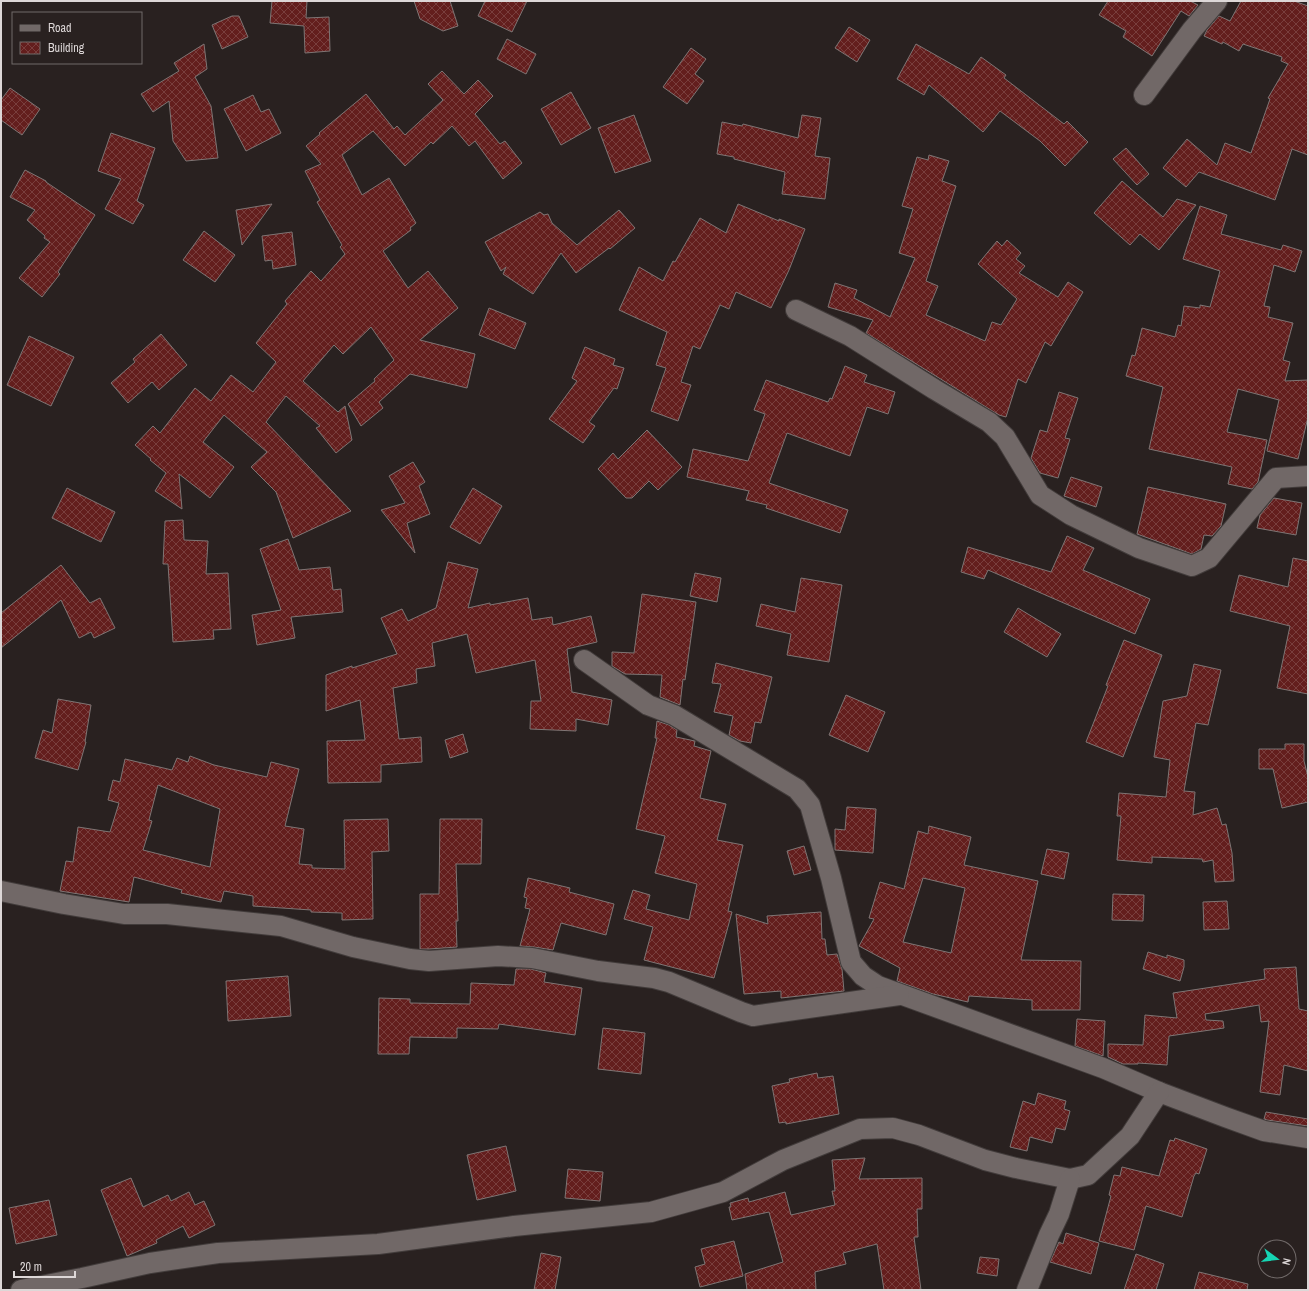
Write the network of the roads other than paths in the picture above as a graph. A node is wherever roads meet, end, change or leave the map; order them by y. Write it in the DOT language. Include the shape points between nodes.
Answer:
graph roads {
  1 [pos="1217,1"];
  2 [pos="1144,95"];
  3 [pos="796,310"];
  4 [pos="1308,476"];
  5 [pos="584,660"];
  6 [pos="1,891"];
  7 [pos="901,995"];
  8 [pos="1159,1092"];
  9 [pos="1308,1138"];
  10 [pos="1070,1179"];
  11 [pos="21,1290"];
  12 [pos="1027,1290"];
  1 -- 2 [label="street"];
  3 -- 4 [label="street" via="850,336 989,422 1005,437 1040,495 1071,515 1139,548 1192,566 1209,558 1276,478"];
  5 -- 7 [label="street" via="648,705 674,715 797,790 810,805 851,962 863,976 878,986"];
  6 -- 7 [label="street" via="124,914 167,914 281,926 353,947 410,959 429,961 498,956 532,958 598,971 654,978 753,1016"];
  7 -- 8 [label="street" via="1104,1068"];
  8 -- 9 [label="street" via="1264,1131"];
  8 -- 10 [label="street" via="1130,1136 1088,1175"];
  10 -- 11 [label="street" via="985,1160 893,1128 860,1129 783,1160 723,1192 651,1212 514,1226 378,1244 218,1253 150,1263"];
  10 -- 12 [label="street" via="1059,1214"];
}
